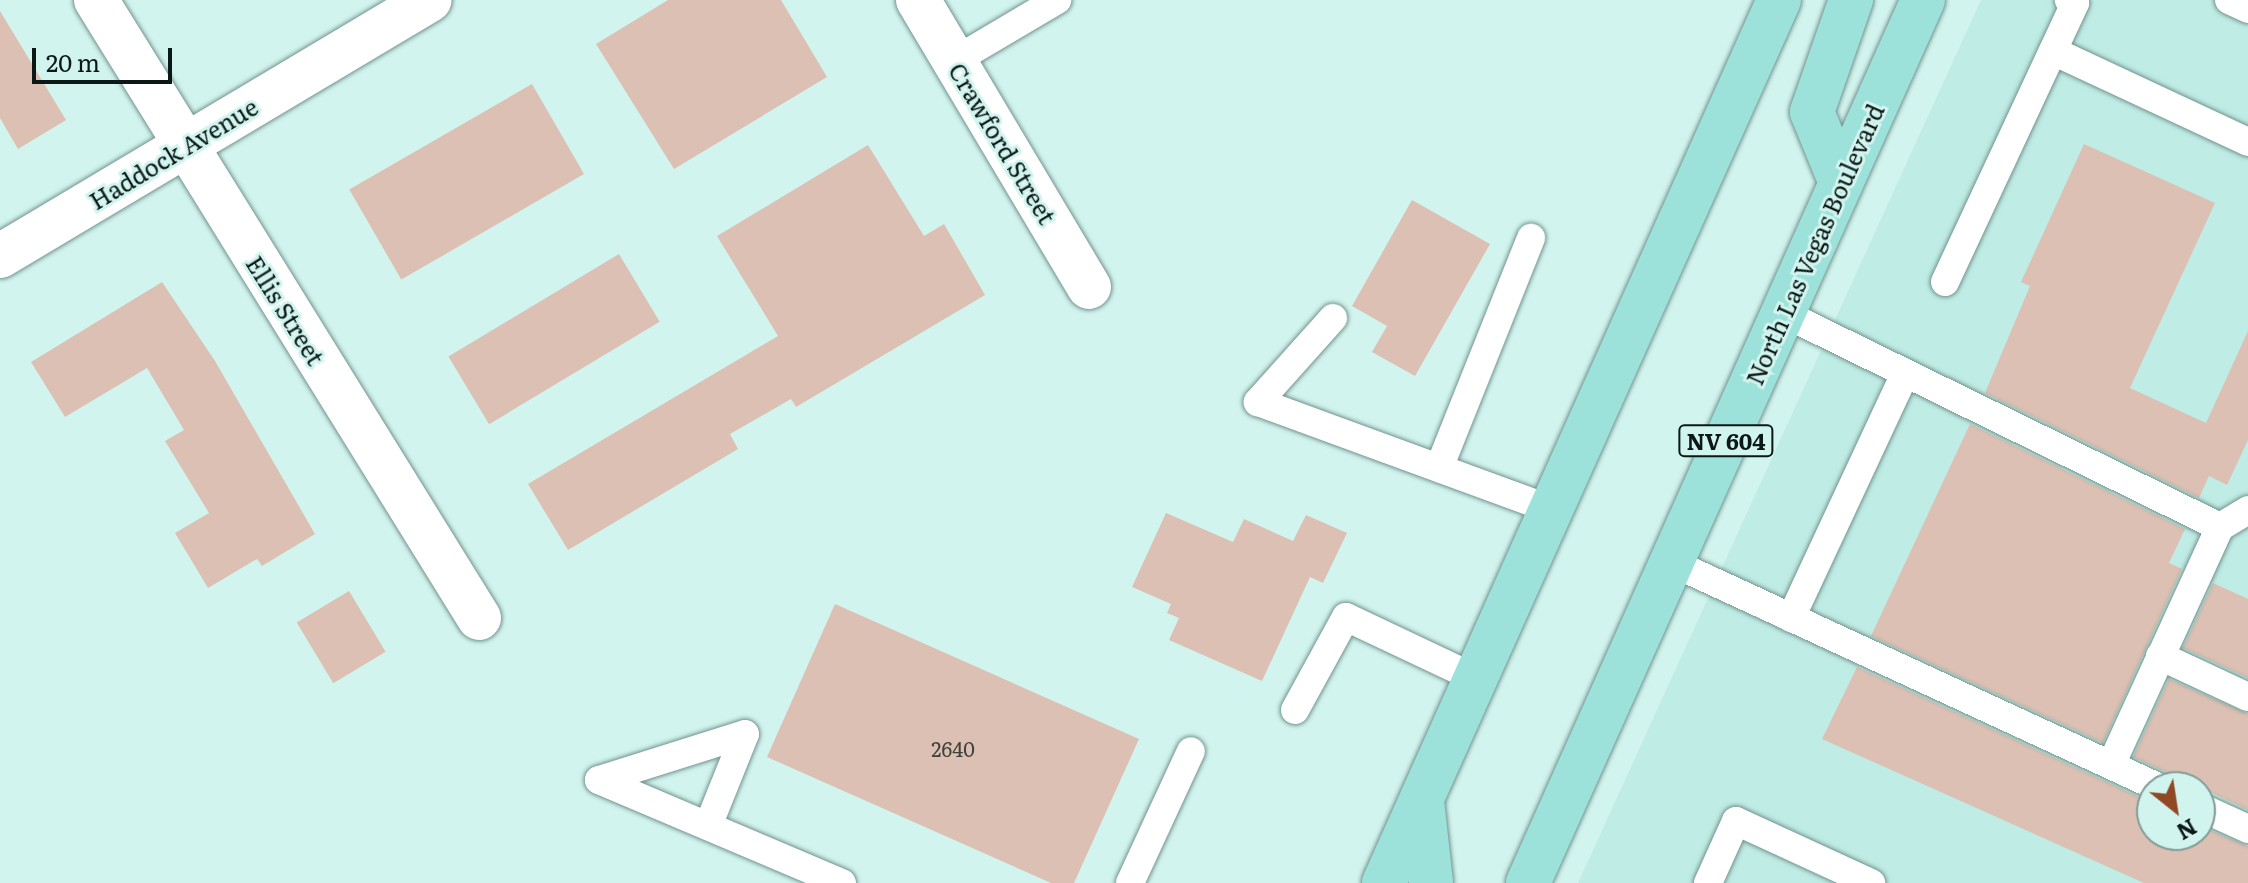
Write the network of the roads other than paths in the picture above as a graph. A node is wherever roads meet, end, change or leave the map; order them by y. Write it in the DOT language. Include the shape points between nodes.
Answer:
graph roads {
  1 [pos="96,0"];
  2 [pos="429,0"];
  3 [pos="918,0"];
  4 [pos="1057,0"];
  5 [pos="1779,0"];
  6 [pos="1851,0"];
  7 [pos="1923,0"];
  8 [pos="2229,0"];
  9 [pos="2073,1"];
  10 [pos="2248,9"];
  11 [pos="2053,51"];
  12 [pos="954,61"];
  13 [pos="2248,142"];
  14 [pos="184,147"];
  15 [pos="1841,183"];
  16 [pos="1531,238"];
  17 [pos="0,256"];
  18 [pos="1945,282"];
  19 [pos="1089,287"];
  20 [pos="1783,313"];
  21 [pos="1333,318"];
  22 [pos="1905,373"];
  23 [pos="1439,468"];
  24 [pos="1551,509"];
  25 [pos="2248,510"];
  26 [pos="2220,527"];
  27 [pos="1671,562"];
  28 [pos="479,618"];
  29 [pos="1791,618"];
  30 [pos="2160,656"];
  31 [pos="1475,678"];
  32 [pos="2248,697"];
  33 [pos="1295,710"];
  34 [pos="1191,751"];
  35 [pos="2111,765"];
  36 [pos="2136,777"];
  37 [pos="1422,799"];
  38 [pos="2216,814"];
  39 [pos="708,826"];
  40 [pos="2248,829"];
  41 [pos="842,883"];
  42 [pos="1130,883"];
  43 [pos="1384,883"];
  44 [pos="1431,883"];
  45 [pos="1528,883"];
  46 [pos="1708,883"];
  47 [pos="1871,883"];
  1 -- 14 [label="street, Ellis Street"];
  2 -- 14 [label="street, Haddock Avenue"];
  3 -- 12 [label="street, Crawford Street"];
  4 -- 12 [label="lane"];
  5 -- 24 [label="main road"];
  6 -- 15 [label="main road" via="1812,112"];
  7 -- 15 [label="main road, North Las Vegas Boulevard / NV 604"];
  8 -- 10 [label="lane"];
  9 -- 11 [label="lane"];
  11 -- 13 [label="lane"];
  11 -- 18 [label="lane"];
  12 -- 19 [label="street, Crawford Street"];
  14 -- 17 [label="street, Haddock Avenue"];
  14 -- 28 [label="street, Ellis Street"];
  15 -- 20 [label="main road, North Las Vegas Boulevard / NV 604"];
  16 -- 23 [label="lane"];
  20 -- 22 [label="lane"];
  20 -- 27 [label="main road, North Las Vegas Boulevard / NV 604"];
  21 -- 23 [label="lane" via="1258,402"];
  22 -- 26 [label="lane"];
  22 -- 29 [label="lane"];
  23 -- 24 [label="lane"];
  24 -- 31 [label="main road"];
  25 -- 26 [label="lane"];
  26 -- 30 [label="lane"];
  27 -- 29 [label="lane"];
  27 -- 45 [label="main road, North Las Vegas Boulevard / NV 604"];
  29 -- 35 [label="lane"];
  30 -- 32 [label="lane"];
  30 -- 35 [label="lane"];
  31 -- 33 [label="lane" via="1346,617"];
  31 -- 37 [label="main road"];
  34 -- 42 [label="lane"];
  35 -- 36 [label="lane"];
  37 -- 43 [label="main road"];
  37 -- 44 [label="main road"];
  38 -- 40 [label="lane"];
  39 -- 39 [label="lane" via="654,803 599,780 745,734"];
  39 -- 41 [label="lane"];
  46 -- 47 [label="lane" via="1736,821"];
}
